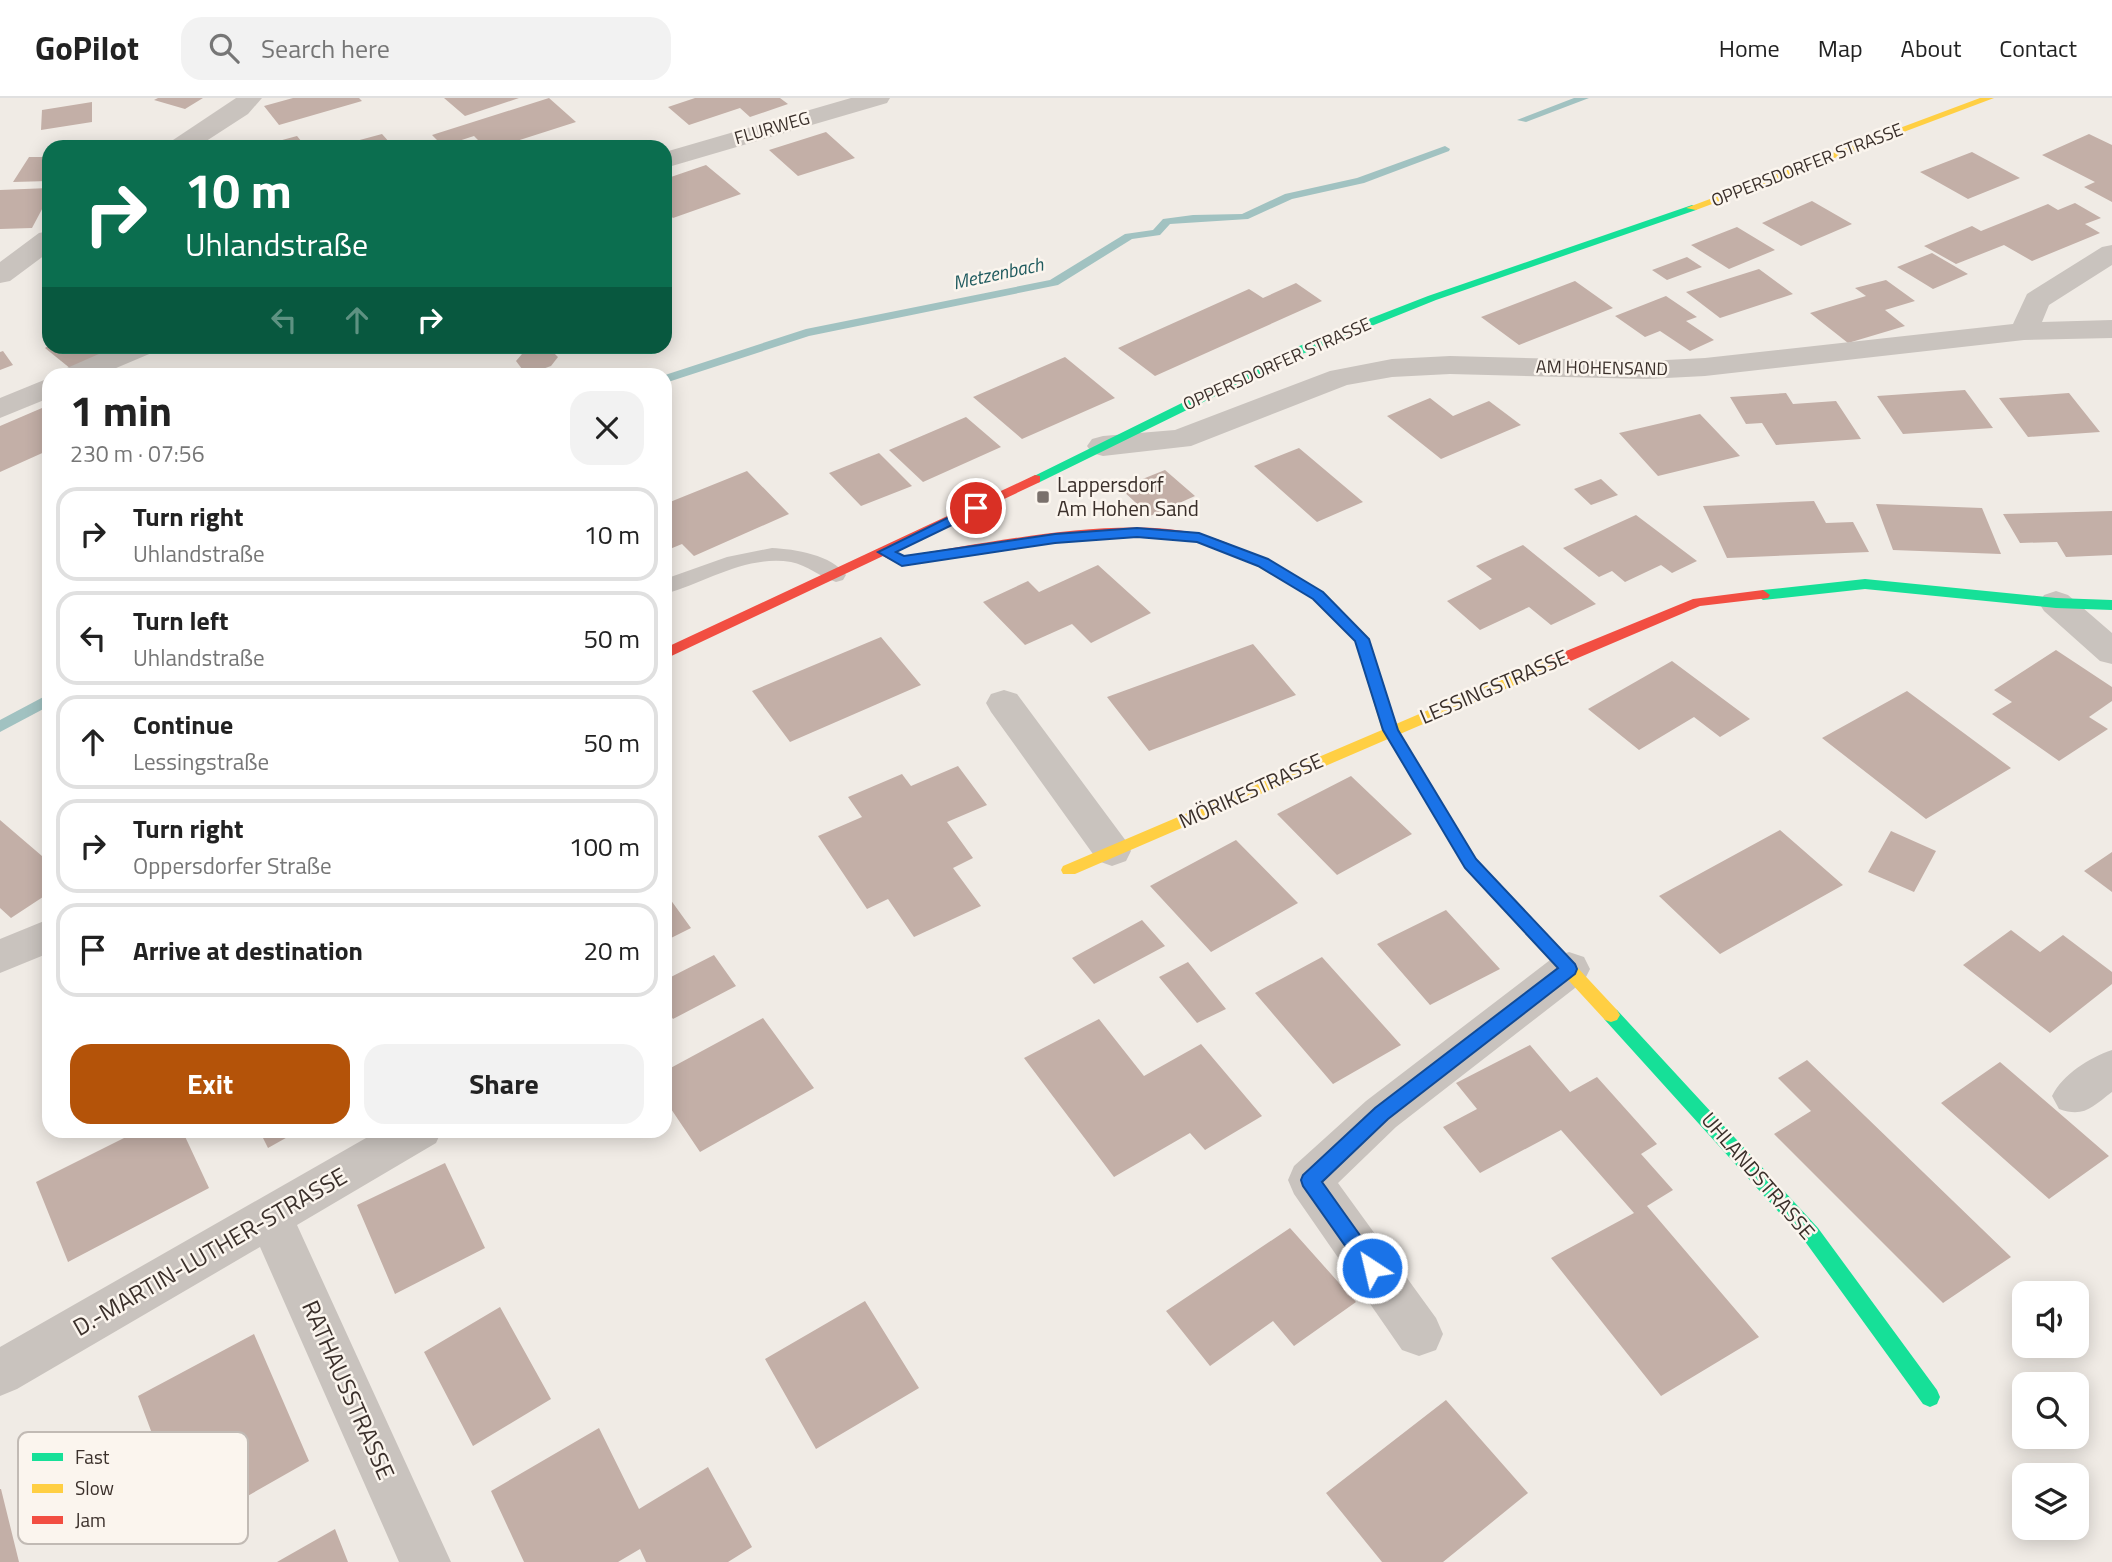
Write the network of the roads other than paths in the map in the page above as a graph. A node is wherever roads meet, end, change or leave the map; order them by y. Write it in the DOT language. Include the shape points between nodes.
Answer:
graph roads {
  1 [pos="250,98"];
  2 [pos="878,98"];
  3 [pos="1989,98"];
  4 [pos="190,140"];
  5 [pos="672,158"];
  6 [pos="42,244"];
  7 [pos="2112,253"];
  8 [pos="0,275"];
  9 [pos="2112,329"];
  10 [pos="2024,331"];
  11 [pos="125,354"];
  12 [pos="92,368"];
  13 [pos="42,390"];
  14 [pos="0,409"];
  15 [pos="1103,446"];
  16 [pos="885,552"];
  17 [pos="836,575"];
  18 [pos="672,584"];
  19 [pos="2056,603"];
  20 [pos="2112,605"];
  21 [pos="672,651"];
  22 [pos="2112,652"];
  23 [pos="1004,704"];
  24 [pos="1390,730"];
  25 [pos="1112,851"];
  26 [pos="1069,870"];
  27 [pos="42,938"];
  28 [pos="0,957"];
  29 [pos="1569,969"];
  30 [pos="2112,1068"];
  31 [pos="2074,1096"];
  32 [pos="407,1138"];
  33 [pos="271,1219"];
  34 [pos="1419,1334"];
  35 [pos="0,1373"];
  36 [pos="1930,1396"];
  37 [pos="425,1562"];
  1 -- 4 [label="street"];
  2 -- 5 [label="street, FLURWEG"];
  3 -- 15 [label="street, OPPERSDORFER STRASSE" via="1364,324 1293,352"];
  6 -- 8 [label="street"];
  7 -- 10 [label="street" via="2037,300"];
  9 -- 10 [label="street, AM HOHENSAND"];
  10 -- 15 [label="street, AM HOHENSAND" via="1705,368 1392,368 1341,377 1180,439"];
  11 -- 12 [label="street"];
  13 -- 14 [label="street"];
  15 -- 16 [label="street, OPPERSDORFER STRASSE"];
  16 -- 17 [label="street, OPPERSDORFER STRASSE"];
  16 -- 24 [label="street" via="902,561 1055,538 1137,532 1199,538 1263,563 1318,596 1362,639"];
  17 -- 18 [label="lane" via="804,559 765,555 725,563"];
  17 -- 21 [label="street, OPPERSDORFER STRASSE"];
  19 -- 20 [label="street, LESSINGSTRASSE"];
  19 -- 22 [label="street"];
  19 -- 24 [label="street, LESSINGSTRASSE" via="1865,584 1698,602"];
  23 -- 25 [label="street"];
  24 -- 25 [label="street, MÖRIKESTRASSE"];
  24 -- 29 [label="street, UHLANDSTRASSE" via="1471,864"];
  25 -- 26 [label="street, MÖRIKESTRASSE"];
  27 -- 28 [label="street"];
  29 -- 34 [label="street" via="1381,1114 1310,1180"];
  29 -- 36 [label="street, UHLANDSTRASSE" via="1811,1234"];
  30 -- 31 [label="street"];
  32 -- 33 [label="street, D.-MARTIN-LUTHER-STRASSE"];
  33 -- 35 [label="street, D.-MARTIN-LUTHER-STRASSE"];
  33 -- 37 [label="street, RATHAUSSTRASSE"];
}
